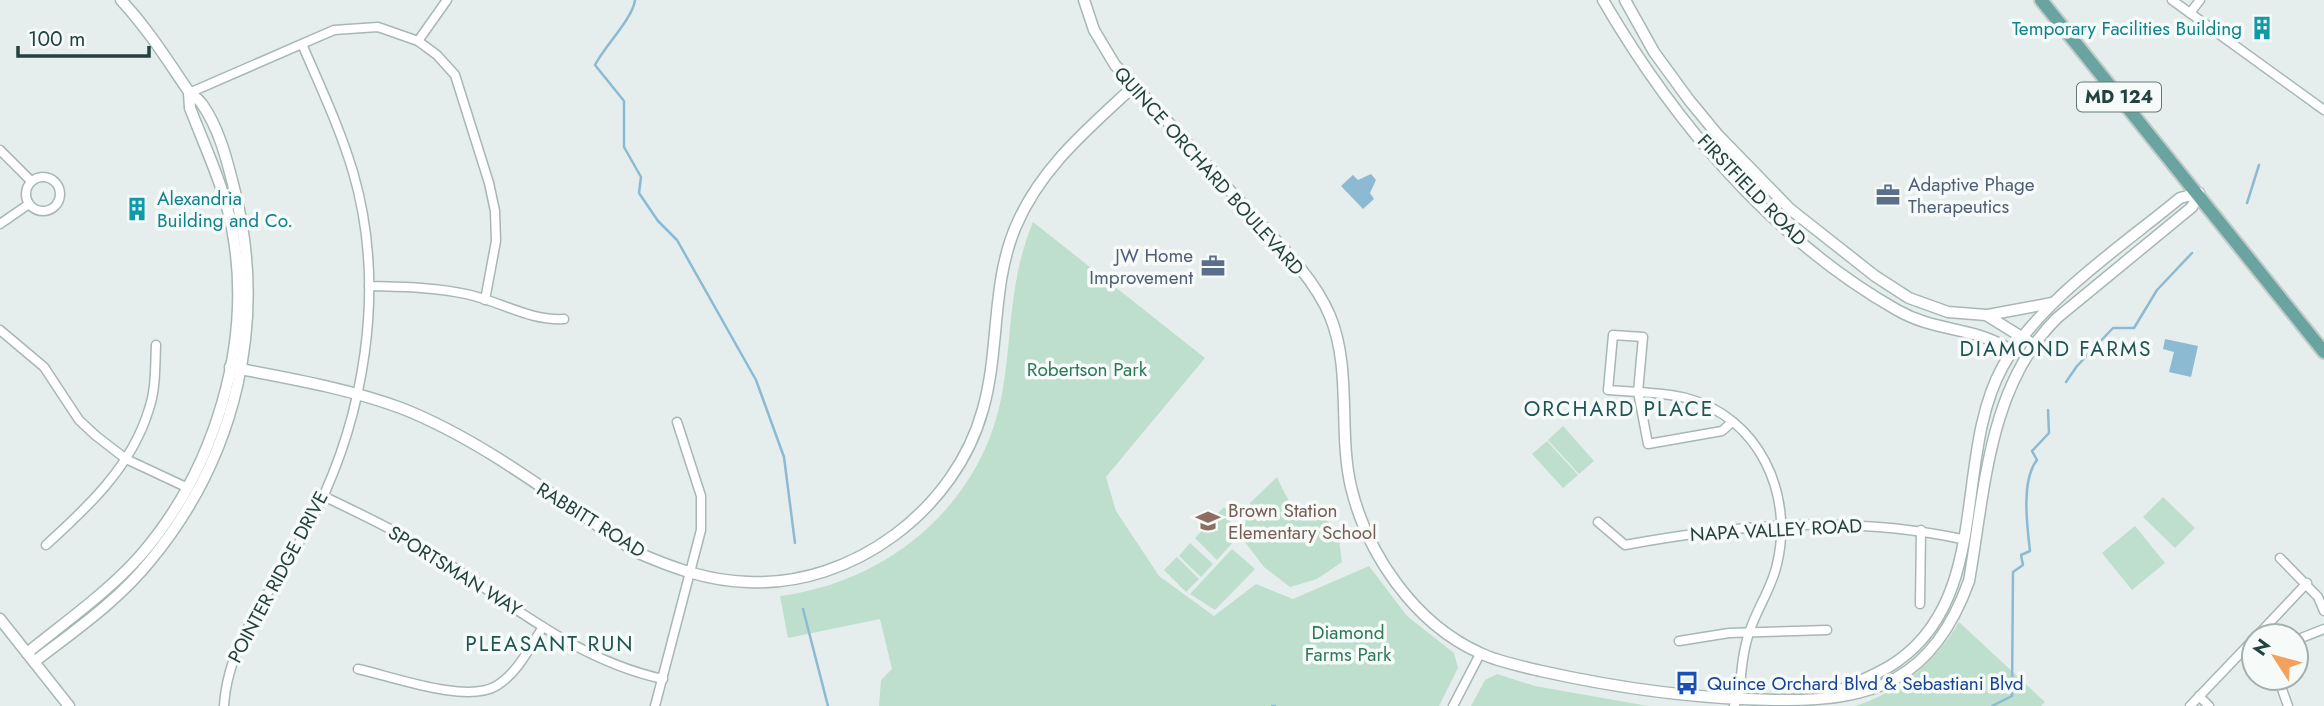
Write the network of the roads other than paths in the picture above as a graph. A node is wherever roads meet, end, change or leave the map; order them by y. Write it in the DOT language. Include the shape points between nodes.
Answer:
graph roads {
  1 [pos="121,0"];
  2 [pos="447,0"];
  3 [pos="1084,0"];
  4 [pos="1604,0"];
  5 [pos="1625,0"];
  6 [pos="2041,0"];
  7 [pos="2172,0"];
  8 [pos="2200,0"];
  9 [pos="2190,13"];
  10 [pos="418,41"];
  11 [pos="302,44"];
  12 [pos="1135,85"];
  13 [pos="189,93"];
  14 [pos="2324,110"];
  15 [pos="0,150"];
  16 [pos="32,181"];
  17 [pos="2199,193"];
  18 [pos="29,204"];
  19 [pos="0,224"];
  20 [pos="369,286"];
  21 [pos="485,300"];
  22 [pos="2053,303"];
  23 [pos="1986,315"];
  24 [pos="564,319"];
  25 [pos="0,330"];
  26 [pos="2021,337"];
  27 [pos="2033,344"];
  28 [pos="156,345"];
  29 [pos="2012,351"];
  30 [pos="2324,352"];
  31 [pos="2023,359"];
  32 [pos="230,367"];
  33 [pos="242,369"];
  34 [pos="1638,392"];
  35 [pos="356,394"];
  36 [pos="677,422"];
  37 [pos="1732,422"];
  38 [pos="127,459"];
  39 [pos="188,488"];
  40 [pos="323,496"];
  41 [pos="1598,522"];
  42 [pos="1784,525"];
  43 [pos="1921,530"];
  44 [pos="1962,538"];
  45 [pos="46,545"];
  46 [pos="2280,558"];
  47 [pos="692,574"];
  48 [pos="2306,583"];
  49 [pos="1920,604"];
  50 [pos="2324,611"];
  51 [pos="0,619"];
  52 [pos="2270,622"];
  53 [pos="543,627"];
  54 [pos="1827,630"];
  55 [pos="1748,634"];
  56 [pos="1679,641"];
  57 [pos="1480,653"];
  58 [pos="2240,654"];
  59 [pos="31,658"];
  60 [pos="358,669"];
  61 [pos="663,679"];
  62 [pos="2199,696"];
  63 [pos="1825,700"];
  64 [pos="1739,703"];
  65 [pos="69,706"];
  66 [pos="223,706"];
  67 [pos="655,706"];
  68 [pos="1453,706"];
  69 [pos="2190,706"];
  70 [pos="2209,706"];
  1 -- 13 [label="street" via="151,32"];
  2 -- 10 [label="street"];
  3 -- 12 [label="street, QUINCE ORCHARD BOULEVARD" via="1104,49"];
  4 -- 29 [label="street, FIRSTFIELD ROAD" via="1643,66 1721,164 1807,247 1907,316 1941,328 1982,334"];
  5 -- 23 [label="street, FIRSTFIELD ROAD" via="1654,52 1703,117 1790,209 1909,298 1948,312"];
  6 -- 17 [label="main road, MD 124"];
  7 -- 9 [label="street"];
  8 -- 9 [label="street"];
  9 -- 14 [label="street"];
  10 -- 11 [label="street" via="393,30 364,26 334,30"];
  10 -- 21 [label="street" via="455,75 489,183 496,242"];
  11 -- 13 [label="street"];
  11 -- 20 [label="street, POINTER RIDGE DRIVE" via="353,173 364,222"];
  12 -- 47 [label="street, RABBITT ROAD" via="1060,155 1023,210 1001,275 983,409 961,461 936,496 904,528 849,562 808,575 750,582"];
  12 -- 57 [label="street, QUINCE ORCHARD BOULEVARD" via="1281,247 1324,304 1337,341 1351,486 1373,547 1428,618"];
  13 -- 32 [label="street" via="190,108 232,226 237,292"];
  13 -- 33 [label="street" via="201,102 218,135 244,224 249,292"];
  15 -- 16 [label="street"];
  16 -- 18 [label="street" via="26,192"];
  16 -- 18 [label="street" via="49,177 61,195 50,210"];
  17 -- 22 [label="street" via="2180,198"];
  17 -- 27 [label="street, QUINCE ORCHARD BOULEVARD" via="2192,207 2057,318"];
  17 -- 30 [label="main road, MD 124"];
  18 -- 19 [label="street"];
  20 -- 21 [label="street" via="437,289"];
  20 -- 35 [label="street, POINTER RIDGE DRIVE" via="366,346"];
  21 -- 24 [label="street" via="544,320"];
  22 -- 23 [label="street"];
  22 -- 26 [label="street"];
  23 -- 26 [label="street, FIRSTFIELD ROAD"];
  25 -- 38 [label="street" via="44,367 79,419"];
  26 -- 27 [label="street, FIRSTFIELD ROAD"];
  26 -- 29 [label="street"];
  27 -- 31 [label="street, QUINCE ORCHARD BOULEVARD"];
  28 -- 38 [label="street" via="149,410"];
  29 -- 31 [label="street, FIRSTFIELD ROAD"];
  29 -- 44 [label="street" via="1988,402"];
  31 -- 63 [label="street, QUINCE ORCHARD BOULEVARD" via="2001,407 1969,581 1947,629 1907,672 1855,696"];
  32 -- 33 [label="street, RABBITT ROAD"];
  32 -- 39 [label="street" via="208,442"];
  33 -- 35 [label="street, RABBITT ROAD"];
  33 -- 59 [label="street" via="220,447 174,531 119,594"];
  34 -- 34 [label="street" via="1643,337 1613,335 1608,390"];
  34 -- 37 [label="street" via="1687,398"];
  34 -- 37 [label="street" via="1648,444 1722,431"];
  35 -- 40 [label="street, POINTER RIDGE DRIVE"];
  35 -- 47 [label="street, RABBITT ROAD" via="443,428 636,552"];
  36 -- 47 [label="street" via="701,496 701,530"];
  37 -- 42 [label="street" via="1769,468 1782,502"];
  38 -- 39 [label="street"];
  38 -- 45 [label="street" via="88,507"];
  39 -- 59 [label="street" via="130,566"];
  40 -- 53 [label="street, SPORTSMAN WAY" via="423,547"];
  40 -- 66 [label="street, POINTER RIDGE DRIVE" via="234,652"];
  41 -- 42 [label="street, NAPA VALLEY ROAD" via="1625,545 1703,531"];
  42 -- 43 [label="street, NAPA VALLEY ROAD" via="1866,524"];
  42 -- 55 [label="street" via="1777,566"];
  43 -- 44 [label="street, NAPA VALLEY ROAD"];
  43 -- 49 [label="street"];
  44 -- 63 [label="street" via="1950,593 1927,633 1899,661"];
  46 -- 48 [label="street"];
  47 -- 61 [label="street"];
  48 -- 50 [label="street"];
  48 -- 52 [label="street"];
  51 -- 59 [label="street"];
  53 -- 60 [label="street" via="506,678 481,691 459,692"];
  53 -- 61 [label="street, SPORTSMAN WAY" via="600,660"];
  54 -- 55 [label="street"];
  55 -- 56 [label="street"];
  55 -- 64 [label="street"];
  57 -- 64 [label="street, QUINCE ORCHARD BOULEVARD" via="1577,679"];
  57 -- 68 [label="street"];
  58 -- 62 [label="street"];
  59 -- 65 [label="street"];
  61 -- 67 [label="street"];
  62 -- 69 [label="street"];
  62 -- 70 [label="street"];
  63 -- 64 [label="street, QUINCE ORCHARD BOULEVARD"];
}
